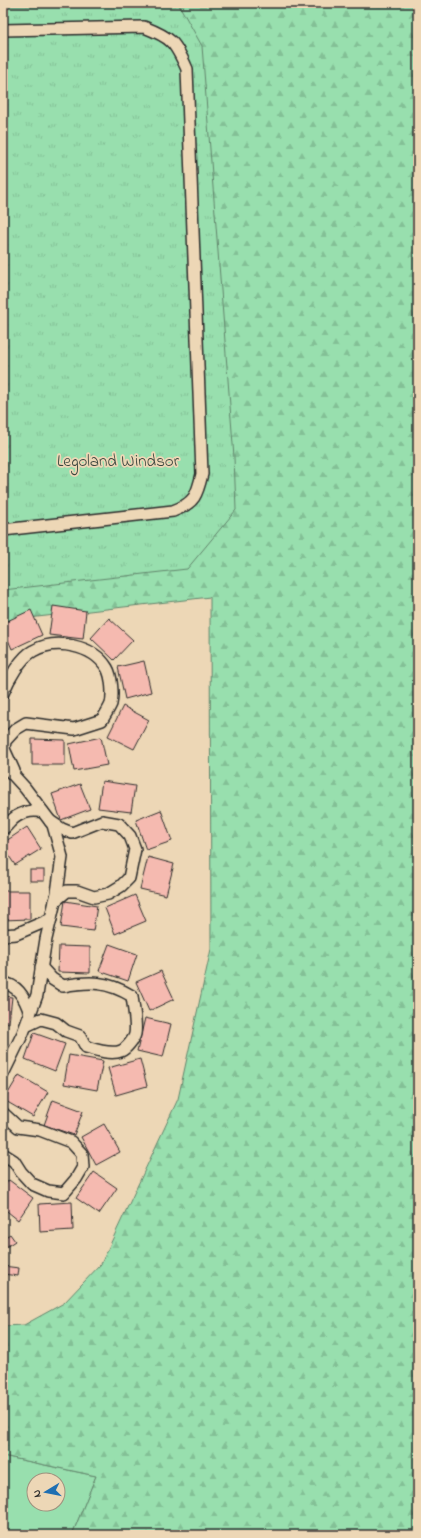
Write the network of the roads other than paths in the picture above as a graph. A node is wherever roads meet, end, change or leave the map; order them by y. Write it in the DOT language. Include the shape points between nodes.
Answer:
graph roads {
  1 [pos="3,30"];
  2 [pos="3,530"];
  3 [pos="3,693"];
  4 [pos="3,764"];
  5 [pos="17,779"];
  6 [pos="46,816"];
  7 [pos="3,829"];
  8 [pos="55,901"];
  9 [pos="51,919"];
  10 [pos="3,935"];
  11 [pos="41,967"];
  12 [pos="3,983"];
  13 [pos="30,1014"];
  14 [pos="26,1026"];
  15 [pos="3,1074"];
  16 [pos="3,1113"];
  17 [pos="3,1154"];
  1 -- 2 [label="lane" via="144,27 165,36 178,49 188,69 202,474 198,492 192,501 183,508 173,511"];
  3 -- 5 [label="lane" via="8,680 32,651 49,646 67,645 84,649 108,668 112,686 111,704 102,720 74,729 26,723 8,736 4,749"];
  4 -- 5 [label="lane"];
  5 -- 6 [label="lane"];
  6 -- 7 [label="lane" via="37,810 24,812"];
  6 -- 8 [label="lane" via="53,825 62,857"];
  6 -- 8 [label="lane" via="62,829 72,833 102,821 119,824 130,836 135,850 129,878 121,886 108,894 94,896 67,891"];
  8 -- 9 [label="lane"];
  9 -- 10 [label="lane" via="16,934"];
  9 -- 11 [label="lane"];
  11 -- 13 [label="lane" via="37,995"];
  11 -- 14 [label="lane" via="63,986 90,982 108,984 132,996 135,1035 121,1051 109,1052 86,1047 80,1036 66,1031 56,1023 41,1019"];
  12 -- 13 [label="lane" via="10,984 18,991 26,1001"];
  13 -- 14 [label="lane"];
  14 -- 15 [label="lane"];
  16 -- 17 [label="lane" via="18,1127 40,1130 71,1142 82,1154 82,1167 64,1193 48,1191 32,1184 14,1161"];
}
